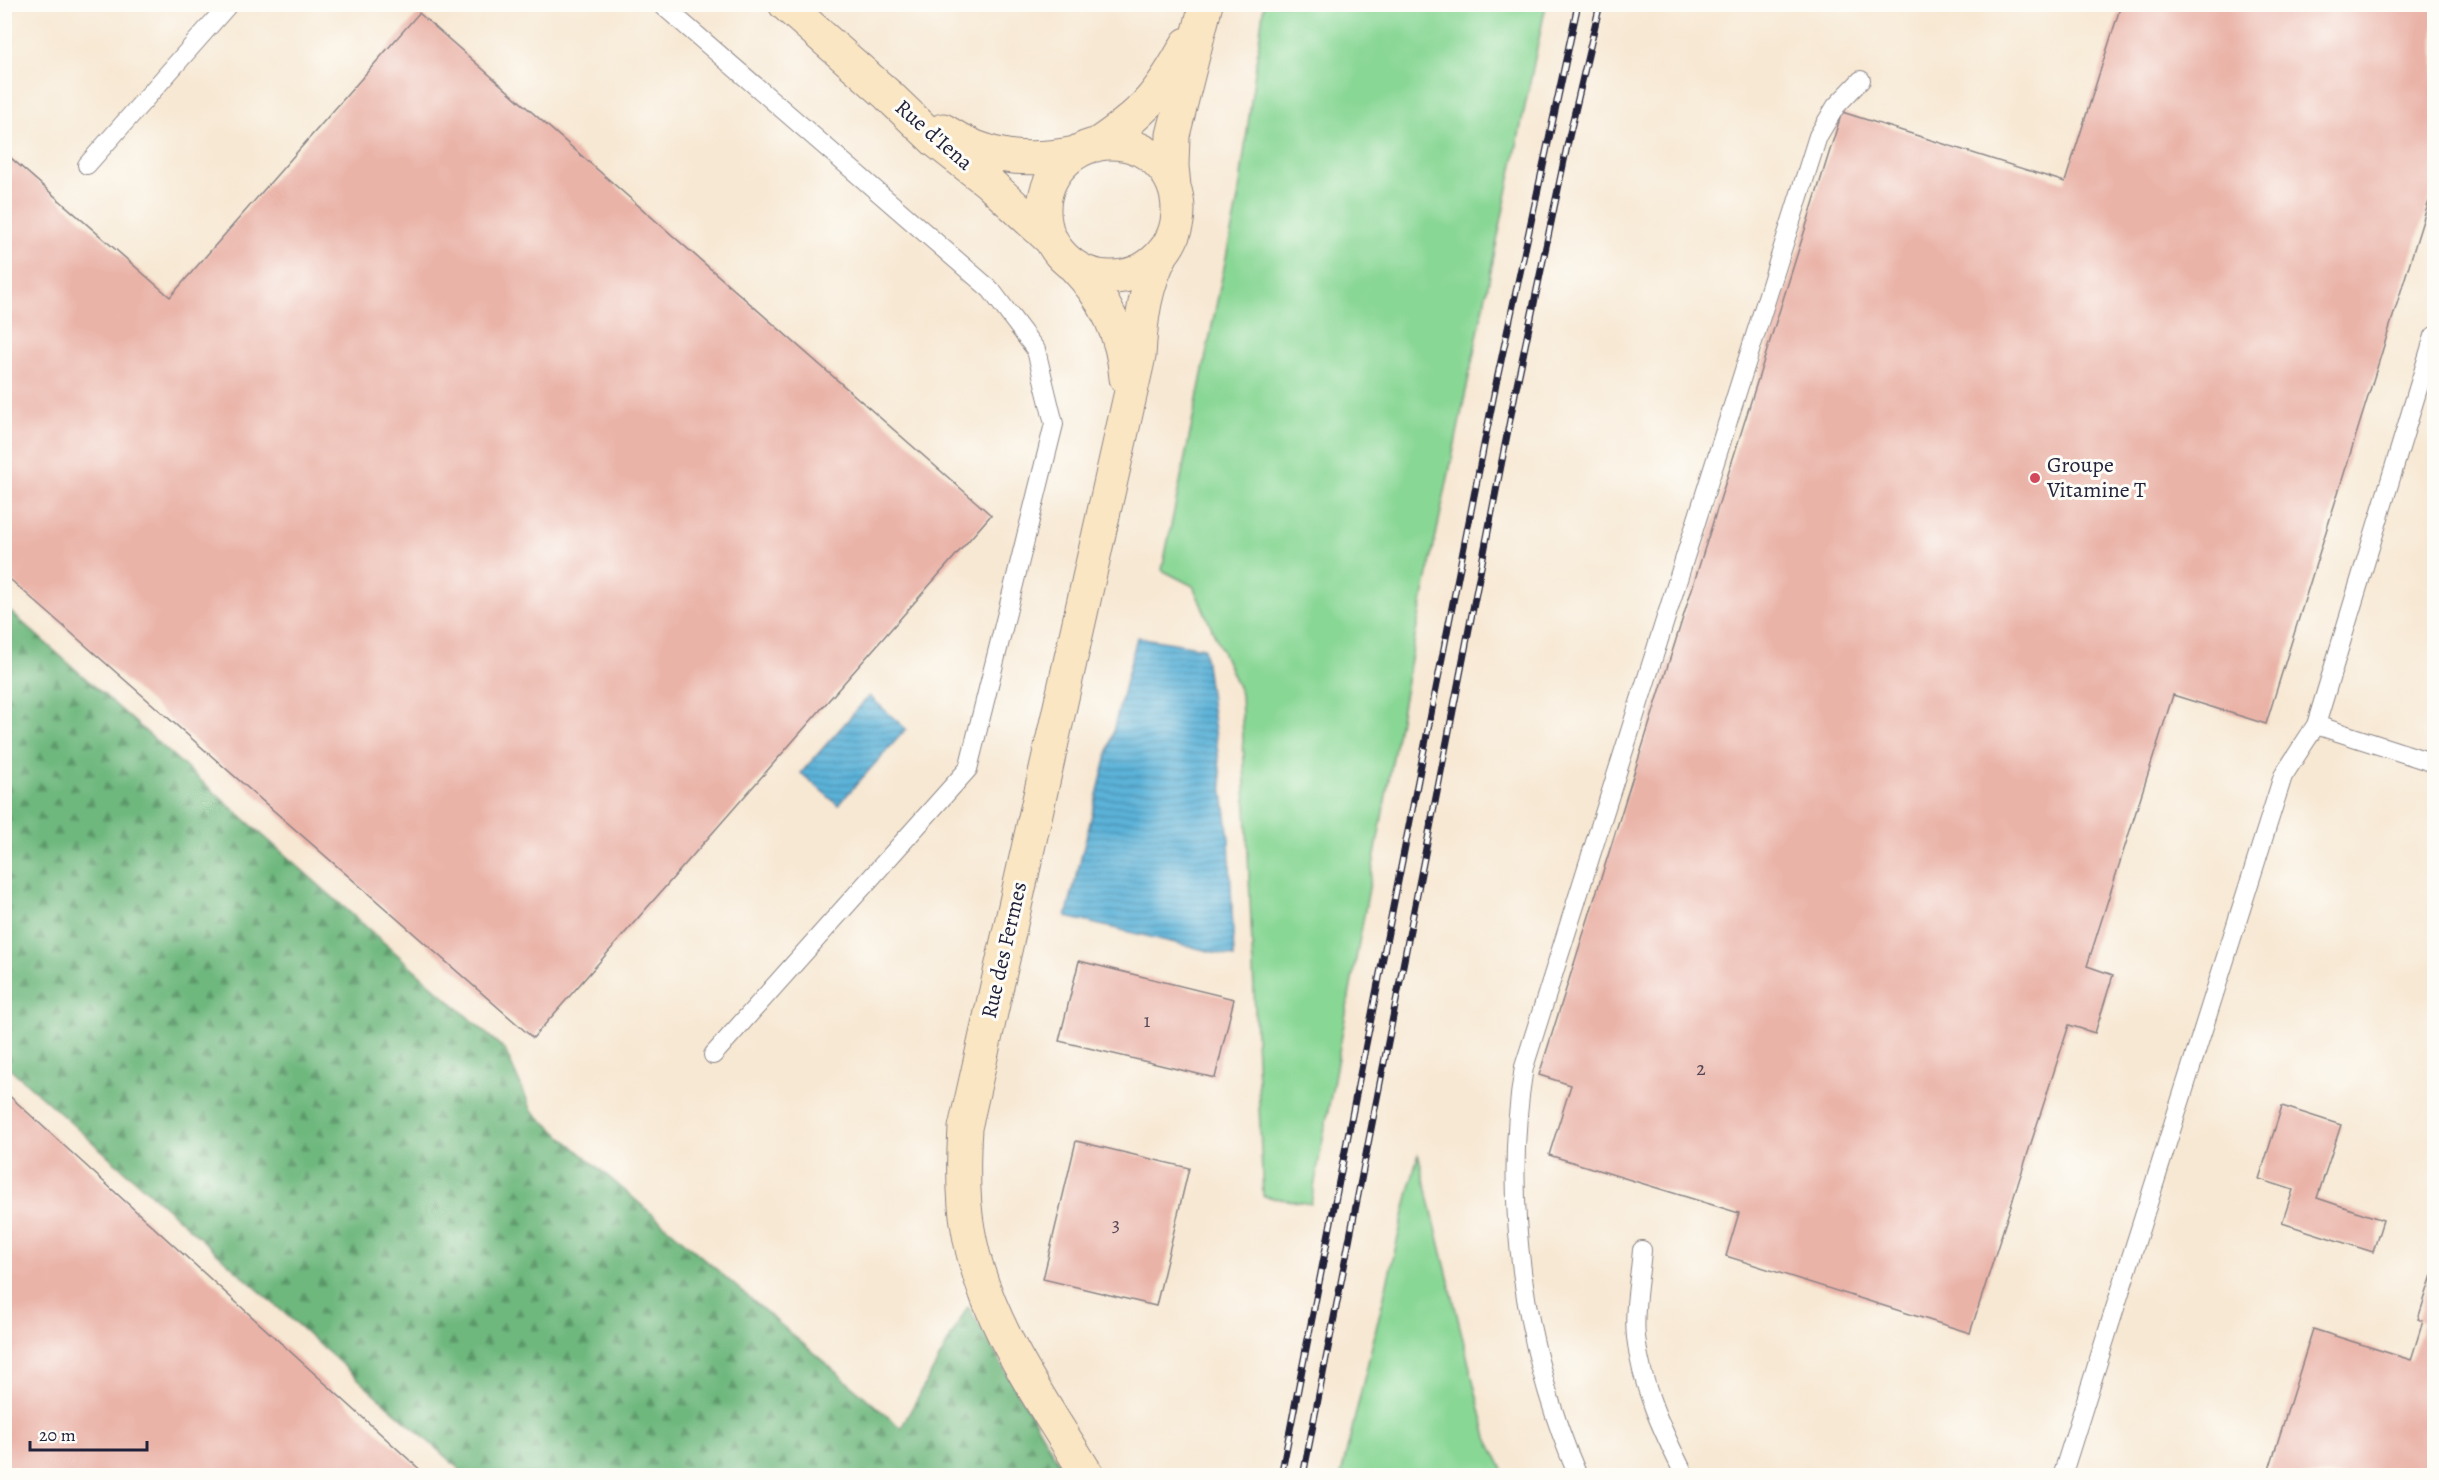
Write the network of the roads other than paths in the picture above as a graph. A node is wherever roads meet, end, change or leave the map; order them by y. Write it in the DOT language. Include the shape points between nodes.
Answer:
graph roads {
  1 [pos="229,4"];
  2 [pos="661,4"];
  3 [pos="785,4"];
  4 [pos="1204,9"];
  5 [pos="1861,80"];
  6 [pos="888,95"];
  7 [pos="1086,149"];
  8 [pos="87,165"];
  9 [pos="1175,190"];
  10 [pos="1052,241"];
  11 [pos="1164,252"];
  12 [pos="1074,266"];
  13 [pos="2434,336"];
  14 [pos="1128,404"];
  15 [pos="2316,725"];
  16 [pos="2434,763"];
  17 [pos="713,1055"];
  18 [pos="1642,1250"];
  19 [pos="1088,1476"];
  20 [pos="1578,1476"];
  21 [pos="1685,1476"];
  22 [pos="2062,1476"];
  1 -- 8 [label="lane"];
  2 -- 17 [label="lane" via="991,290 1036,350 1054,423 968,769"];
  3 -- 6 [label="street"];
  4 -- 7 [label="street" via="1152,101 1133,120"];
  4 -- 9 [label="street" via="1173,135"];
  5 -- 20 [label="lane" via="1836,106 1818,136 1524,1068 1516,1140 1520,1254 1531,1334"];
  6 -- 7 [label="street, Rue d'Iena" via="948,133 1000,156 1029,160"];
  6 -- 10 [label="street, Rue d'Iena"];
  7 -- 9 [label="street" via="1118,143 1139,149 1158,162"];
  7 -- 10 [label="street" via="1053,177 1046,198 1045,220"];
  9 -- 11 [label="street" via="1177,222"];
  10 -- 12 [label="street"];
  11 -- 12 [label="street" via="1137,272 1116,277 1094,275"];
  11 -- 14 [label="street, Rue des Fermes" via="1154,269 1143,308 1139,356"];
  12 -- 14 [label="street, Rue des Fermes" via="1099,294 1110,314 1125,366"];
  13 -- 15 [label="lane"];
  14 -- 19 [label="street, Rue des Fermes" via="967,1110 963,1152 968,1229 985,1293 1024,1371"];
  15 -- 16 [label="lane"];
  15 -- 22 [label="lane" via="2283,776"];
  18 -- 21 [label="lane" via="1636,1335 1644,1381"];
}
